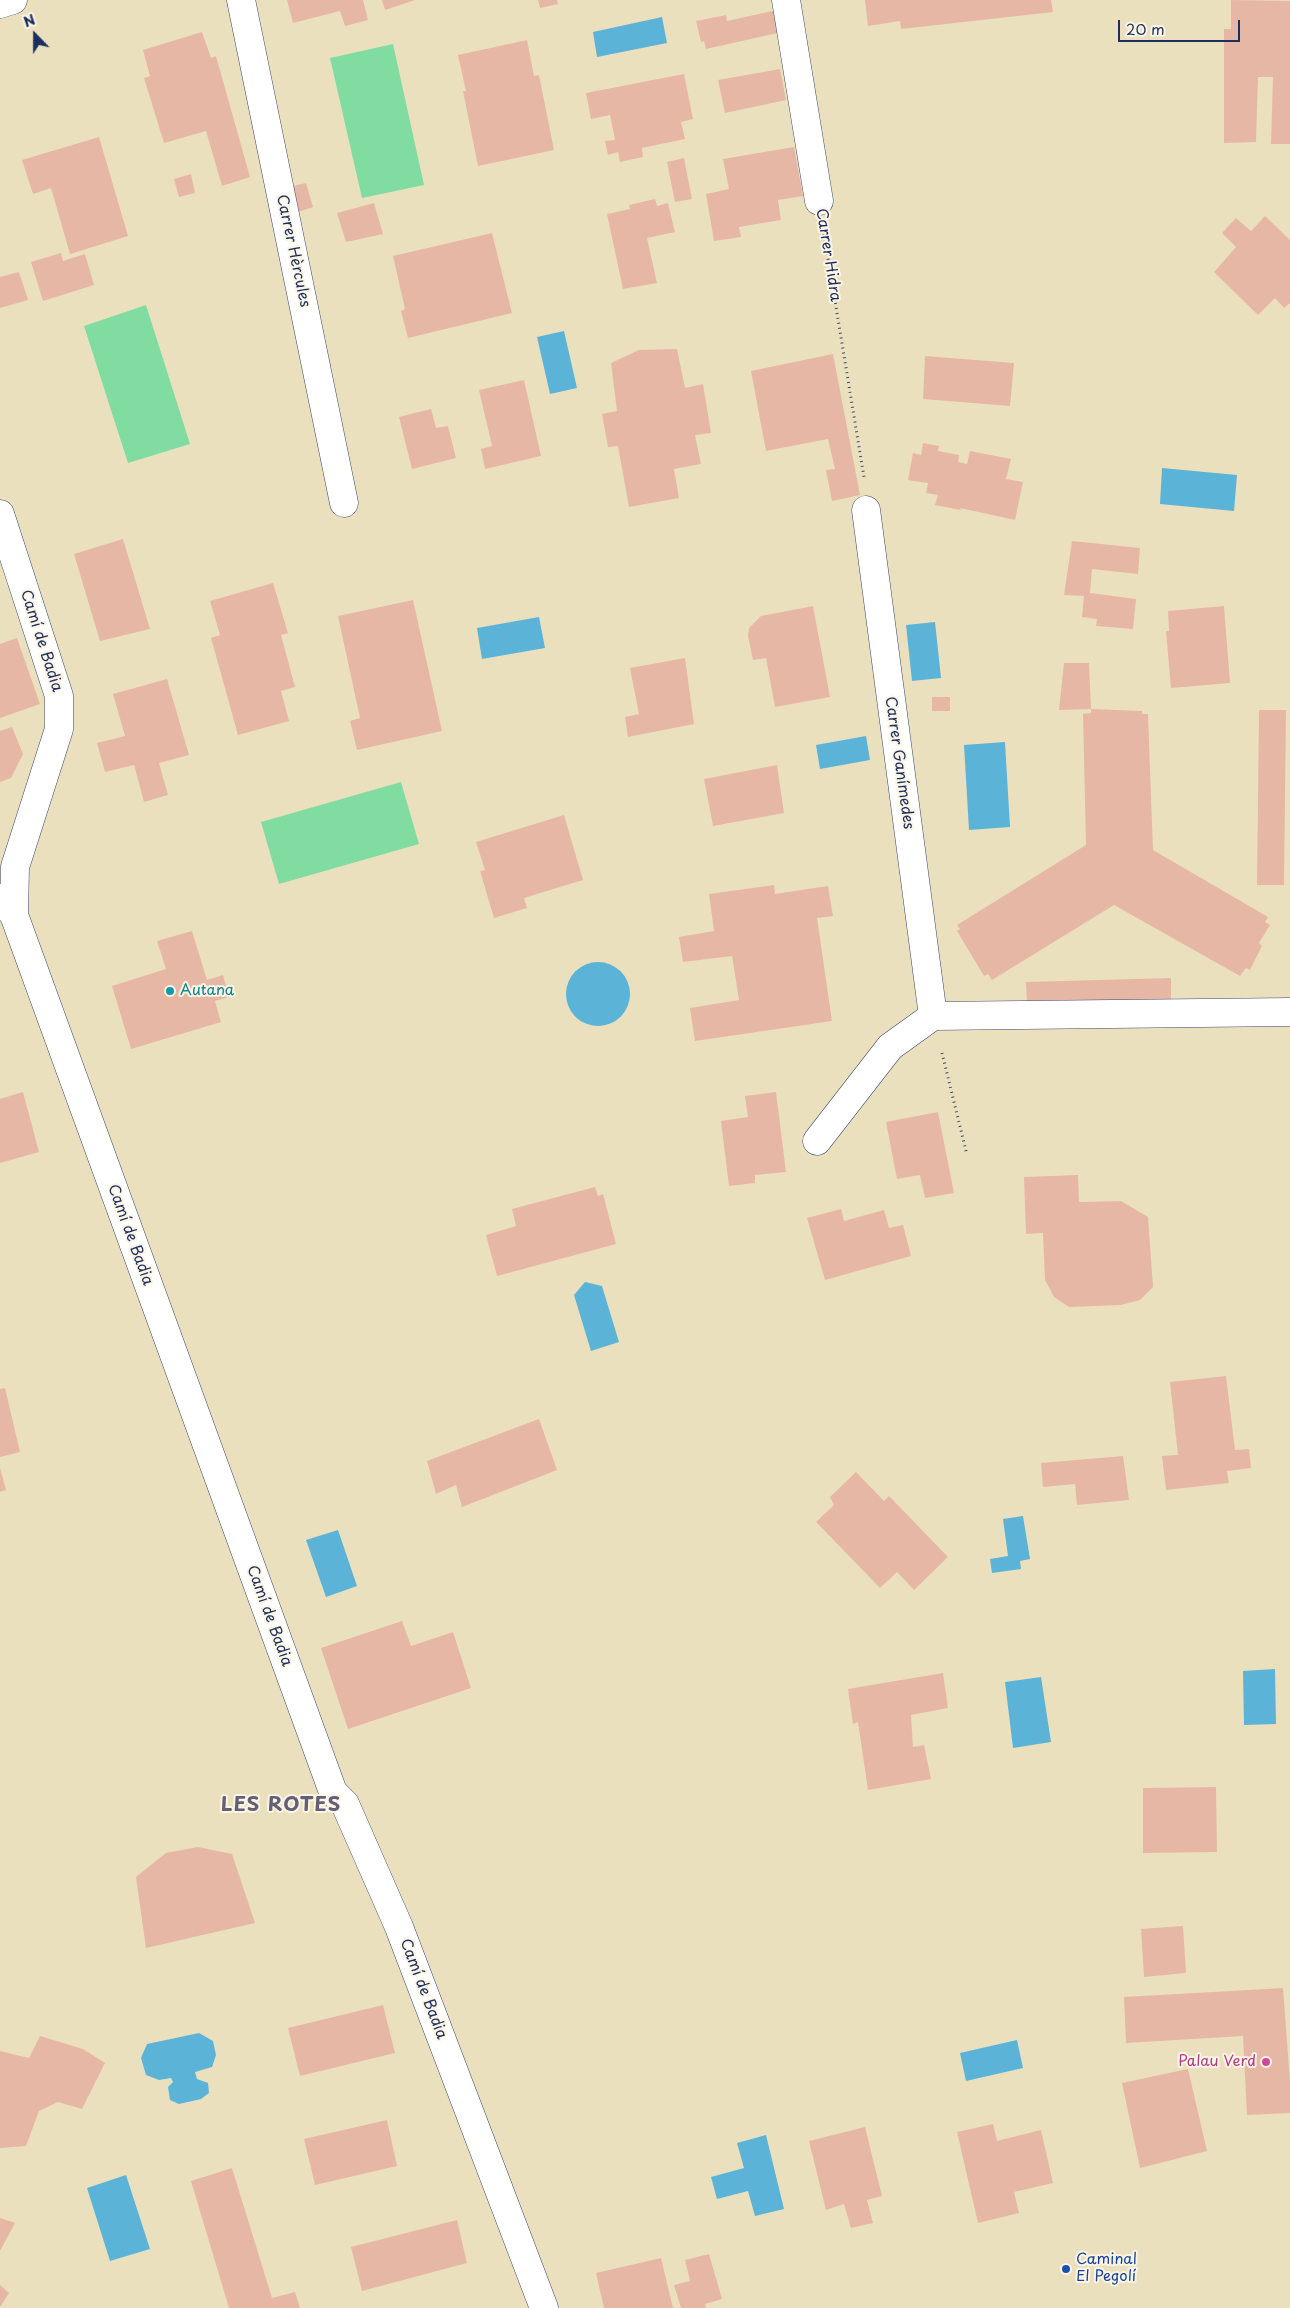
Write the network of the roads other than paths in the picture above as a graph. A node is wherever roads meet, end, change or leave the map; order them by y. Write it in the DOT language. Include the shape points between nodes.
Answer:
graph roads {
  1 [pos="13,0"];
  2 [pos="241,0"];
  3 [pos="786,0"];
  4 [pos="0,4"];
  5 [pos="819,201"];
  6 [pos="344,502"];
  7 [pos="866,510"];
  8 [pos="0,514"];
  9 [pos="7,906"];
  10 [pos="1290,1012"];
  11 [pos="933,1016"];
  12 [pos="817,1141"];
  13 [pos="544,2308"];
  1 -- 4 [label="street"];
  2 -- 6 [label="street, Carrer Hèrcules"];
  3 -- 5 [label="street, Carrer Hidra"];
  7 -- 11 [label="street, Carrer Ganímedes"];
  8 -- 9 [label="street, Camí de Badia" via="59,696 59,729 15,867"];
  9 -- 13 [label="street, Camí de Badia" via="333,1792 345,1804 399,1927"];
  10 -- 11 [label="street"];
  11 -- 12 [label="street" via="890,1047"];
}
